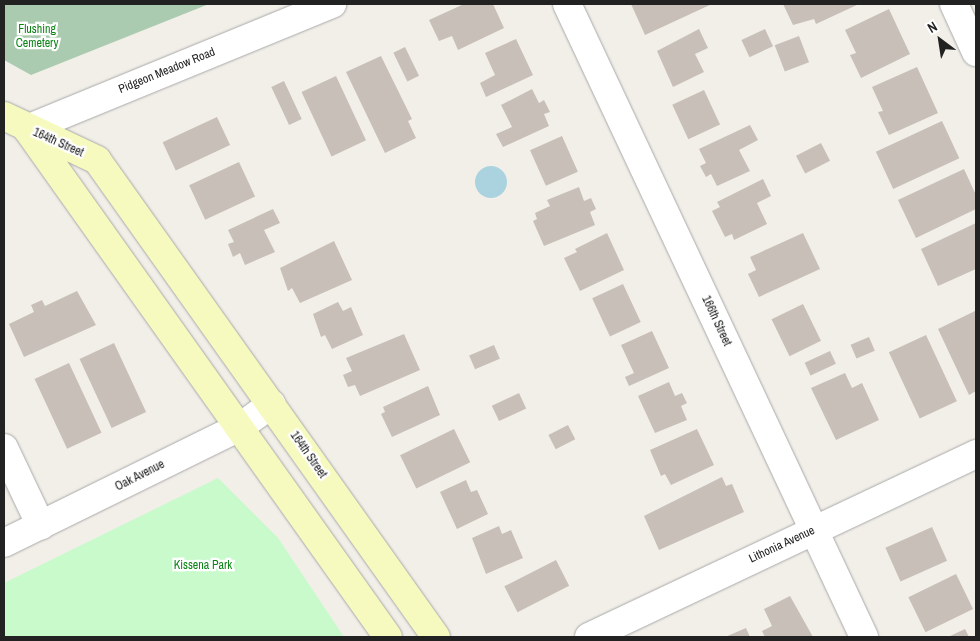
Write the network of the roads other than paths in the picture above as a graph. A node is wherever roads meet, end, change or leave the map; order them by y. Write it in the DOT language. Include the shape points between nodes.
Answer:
graph roads {
  1 [pos="332,4"];
  2 [pos="567,4"];
  3 [pos="954,4"];
  4 [pos="976,52"];
  5 [pos="16,123"];
  6 [pos="272,404"];
  7 [pos="240,427"];
  8 [pos="4,448"];
  9 [pos="976,454"];
  10 [pos="41,526"];
  11 [pos="814,530"];
  12 [pos="4,543"];
  13 [pos="388,637"];
  14 [pos="436,637"];
  15 [pos="589,637"];
  16 [pos="864,637"];
  1 -- 5 [label="street, Pidgeon Meadow Road"];
  2 -- 11 [label="street, 166th Street"];
  3 -- 4 [label="street"];
  5 -- 6 [label="street, 164th Street" via="97,160"];
  5 -- 7 [label="street, 164th Street"];
  6 -- 7 [label="street, Oak Avenue"];
  6 -- 14 [label="street, 164th Street"];
  7 -- 10 [label="street, Oak Avenue"];
  7 -- 13 [label="street, 164th Street"];
  8 -- 10 [label="street"];
  9 -- 11 [label="street, Lithonia Avenue"];
  10 -- 12 [label="street, Oak Avenue"];
  11 -- 15 [label="street, Lithonia Avenue"];
  11 -- 16 [label="street, 166th Street"];
}
